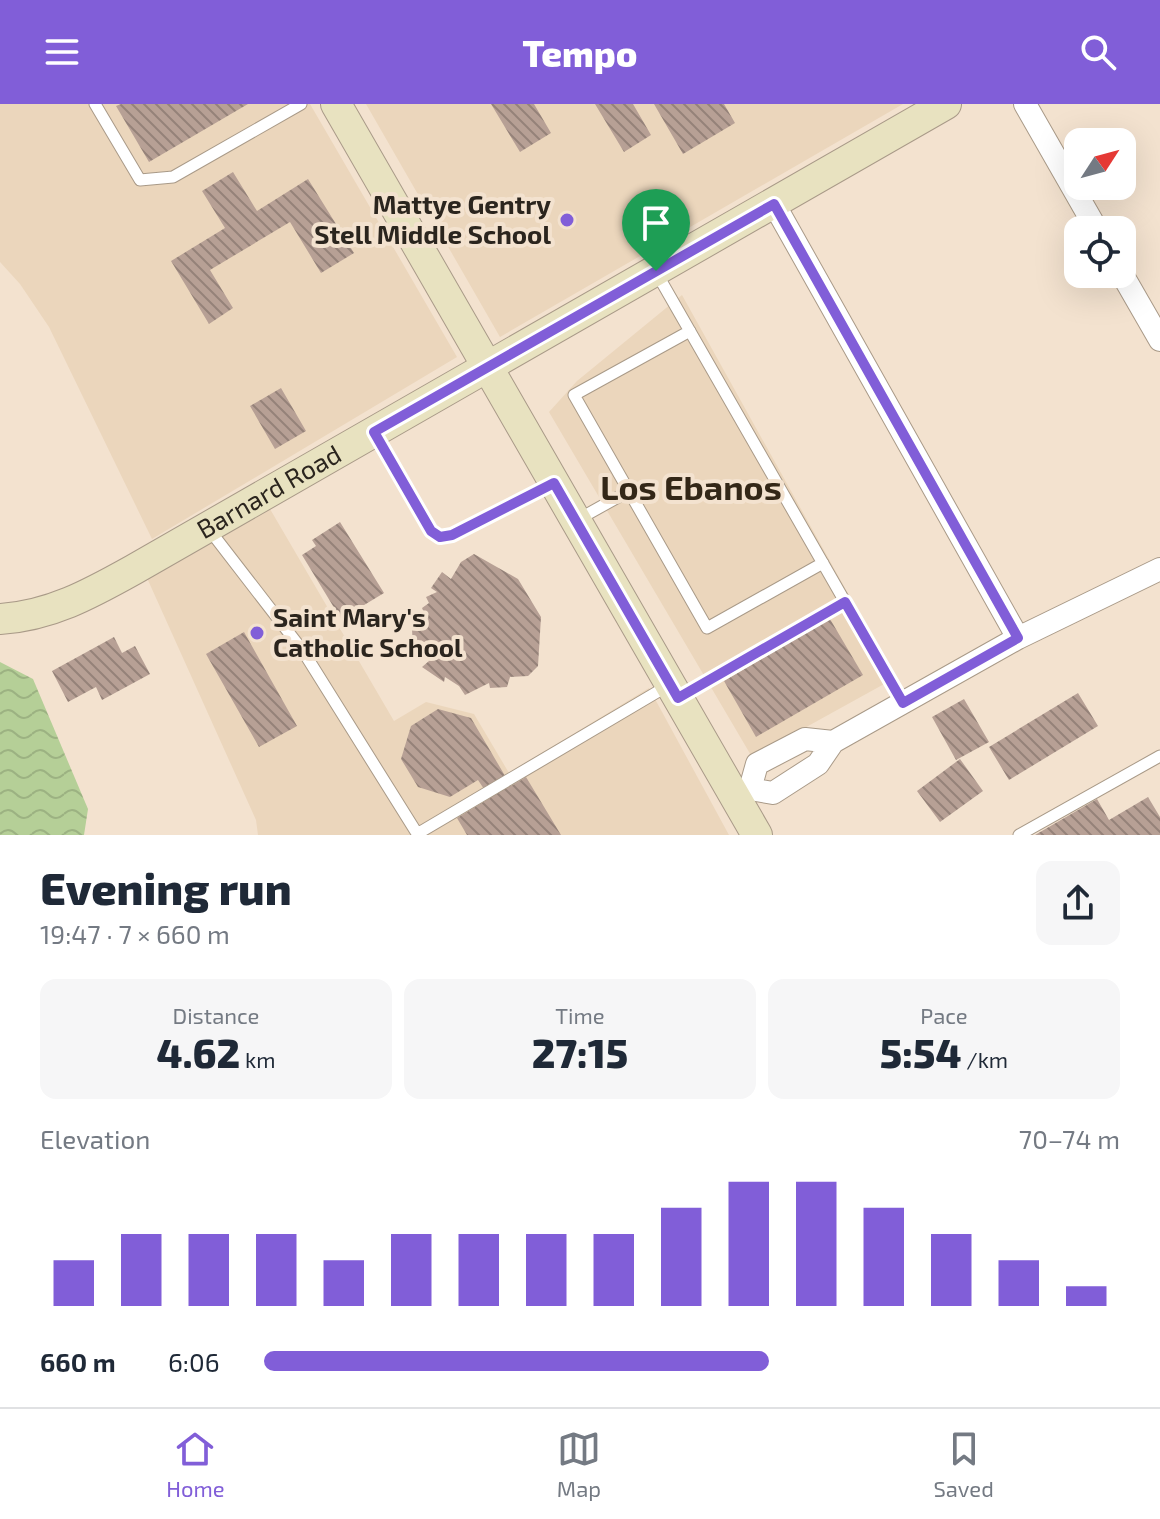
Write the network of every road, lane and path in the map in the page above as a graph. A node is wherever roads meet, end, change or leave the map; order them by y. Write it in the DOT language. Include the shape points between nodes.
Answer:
graph roads {
  1 [pos="95,104"];
  2 [pos="301,104"];
  3 [pos="336,104"];
  4 [pos="946,104"];
  5 [pos="1025,104"];
  6 [pos="774,204"];
  7 [pos="1089,216"];
  8 [pos="656,271"];
  9 [pos="1130,288"];
  10 [pos="690,331"];
  11 [pos="1160,340"];
  12 [pos="487,367"];
  13 [pos="374,432"];
  14 [pos="554,483"];
  15 [pos="629,491"];
  16 [pos="575,521"];
  17 [pos="208,528"];
  18 [pos="823,563"];
  19 [pos="1160,569"];
  20 [pos="845,602"];
  21 [pos="0,619"];
  22 [pos="1018,638"];
  23 [pos="674,691"];
  24 [pos="903,703"];
  25 [pos="833,742"];
  26 [pos="1160,756"];
  27 [pos="743,794"];
  28 [pos="417,834"];
  29 [pos="757,835"];
  30 [pos="1019,835"];
  1 -- 2 [label="lane" via="140,180 173,177"];
  3 -- 12 [label="street"];
  4 -- 6 [label="street, Barnard Road"];
  5 -- 7 [label="street"];
  6 -- 8 [label="street, Barnard Road"];
  6 -- 22 [label="street"];
  8 -- 10 [label="lane"];
  8 -- 12 [label="street, Barnard Road"];
  9 -- 11 [label="street"];
  10 -- 15 [label="lane" via="574,395"];
  10 -- 18 [label="lane"];
  12 -- 13 [label="street, Barnard Road"];
  12 -- 14 [label="street"];
  13 -- 14 [label="lane" via="431,531 440,537"];
  13 -- 17 [label="street, Barnard Road"];
  14 -- 16 [label="street"];
  15 -- 16 [label="lane"];
  15 -- 18 [label="lane" via="707,628"];
  16 -- 23 [label="street"];
  17 -- 21 [label="street, Barnard Road" via="78,600 50,611"];
  17 -- 28 [label="lane" via="303,651"];
  18 -- 20 [label="lane"];
  19 -- 22 [label="street"];
  20 -- 23 [label="lane"];
  20 -- 24 [label="lane"];
  22 -- 24 [label="street"];
  23 -- 27 [label="street"];
  23 -- 28 [label="lane"];
  24 -- 25 [label="street"];
  25 -- 27 [label="street" via="818,764 773,793"];
  25 -- 27 [label="street" via="805,739 757,764"];
  26 -- 30 [label="lane"];
  27 -- 29 [label="street"];
}
